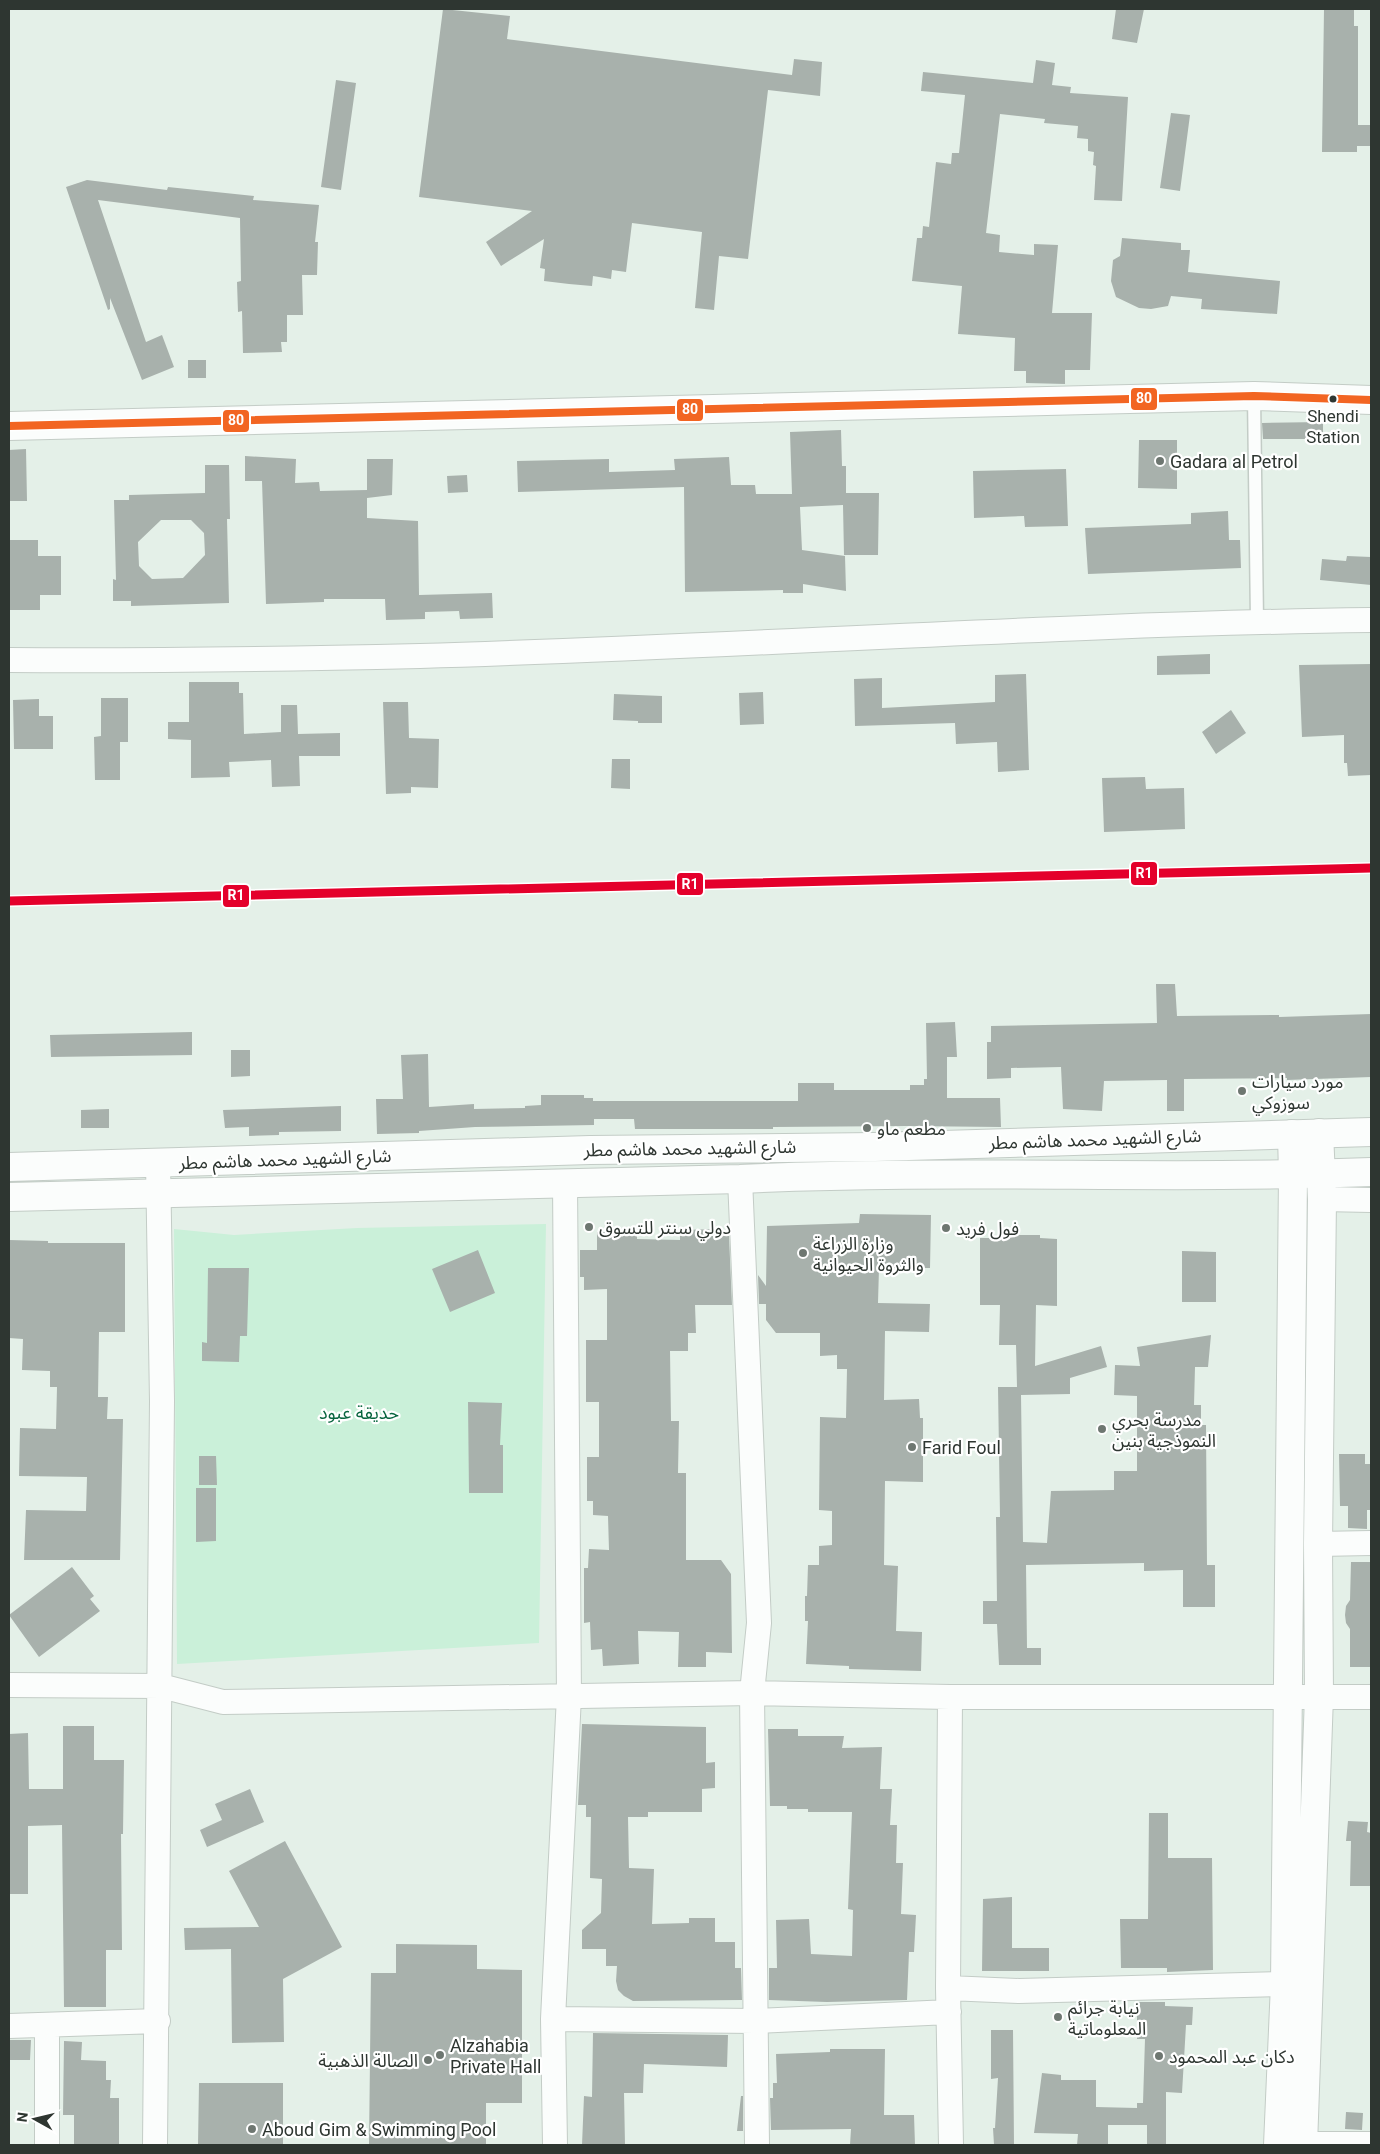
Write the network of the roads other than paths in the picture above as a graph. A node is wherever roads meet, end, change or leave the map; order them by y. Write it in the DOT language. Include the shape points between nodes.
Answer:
graph roads {
  1 [pos="1254,396"];
  2 [pos="1371,400"];
  3 [pos="9,426"];
  4 [pos="1371,620"];
  5 [pos="1257,621"];
  6 [pos="9,660"];
  7 [pos="1371,1132"];
  8 [pos="1292,1134"];
  9 [pos="1319,1134"];
  10 [pos="158,1162"];
  11 [pos="9,1166"];
  12 [pos="1371,1172"];
  13 [pos="1293,1175"];
  14 [pos="740,1179"];
  15 [pos="565,1182"];
  16 [pos="1322,1186"];
  17 [pos="158,1193"];
  18 [pos="9,1197"];
  19 [pos="1371,1200"];
  20 [pos="1371,1543"];
  21 [pos="1318,1544"];
  22 [pos="9,1685"];
  23 [pos="161,1686"];
  24 [pos="752,1693"];
  25 [pos="568,1696"];
  26 [pos="1288,1696"];
  27 [pos="1320,1696"];
  28 [pos="950,1697"];
  29 [pos="1371,1697"];
  30 [pos="1285,1984"];
  31 [pos="948,1988"];
  32 [pos="949,2012"];
  33 [pos="554,2019"];
  34 [pos="158,2021"];
  35 [pos="755,2021"];
  36 [pos="47,2025"];
  37 [pos="9,2026"];
  38 [pos="1371,2144"];
  39 [pos="47,2145"];
  40 [pos="155,2145"];
  41 [pos="555,2145"];
  42 [pos="757,2145"];
  43 [pos="951,2145"];
  44 [pos="1295,2145"];
  1 -- 2 [label="street"];
  1 -- 3 [label="street"];
  1 -- 5 [label="lane"];
  4 -- 5 [label="street"];
  5 -- 6 [label="street" via="422,656"];
  7 -- 9 [label="street, شارع الشهيد محمد هاشم مطر"];
  8 -- 9 [label="street, شارع الشهيد محمد هاشم مطر"];
  8 -- 10 [label="street, شارع الشهيد محمد هاشم مطر" via="875,1147 590,1150"];
  8 -- 13 [label="street"];
  9 -- 16 [label="street"];
  10 -- 11 [label="street, شارع الشهيد محمد هاشم مطر"];
  10 -- 17 [label="street"];
  12 -- 16 [label="street, شارع الشهيد محمد هاشم مطر"];
  13 -- 14 [label="street, شارع الشهيد محمد هاشم مطر" via="838,1174"];
  13 -- 16 [label="street, شارع الشهيد محمد هاشم مطر"];
  13 -- 26 [label="street"];
  14 -- 15 [label="street, شارع الشهيد محمد هاشم مطر"];
  14 -- 24 [label="street" via="759,1624"];
  15 -- 17 [label="street, شارع الشهيد محمد هاشم مطر"];
  15 -- 25 [label="street"];
  16 -- 19 [label="street"];
  16 -- 21 [label="street"];
  17 -- 18 [label="street, شارع الشهيد محمد هاشم مطر"];
  17 -- 23 [label="street" via="162,1400"];
  20 -- 21 [label="street"];
  21 -- 27 [label="street"];
  22 -- 23 [label="street"];
  23 -- 25 [label="street" via="223,1702"];
  23 -- 34 [label="street"];
  24 -- 25 [label="street"];
  24 -- 28 [label="street"];
  24 -- 35 [label="street"];
  25 -- 33 [label="street"];
  26 -- 27 [label="street"];
  26 -- 28 [label="street"];
  26 -- 30 [label="street"];
  27 -- 29 [label="street"];
  27 -- 44 [label="street"];
  28 -- 31 [label="street"];
  30 -- 31 [label="street" via="1019,1991"];
  30 -- 44 [label="street"];
  31 -- 32 [label="street"];
  32 -- 35 [label="street"];
  32 -- 43 [label="street"];
  33 -- 35 [label="street"];
  33 -- 41 [label="street"];
  34 -- 36 [label="street"];
  34 -- 40 [label="street"];
  35 -- 42 [label="street"];
  36 -- 37 [label="street"];
  36 -- 39 [label="street"];
  38 -- 44 [label="street"];
}
